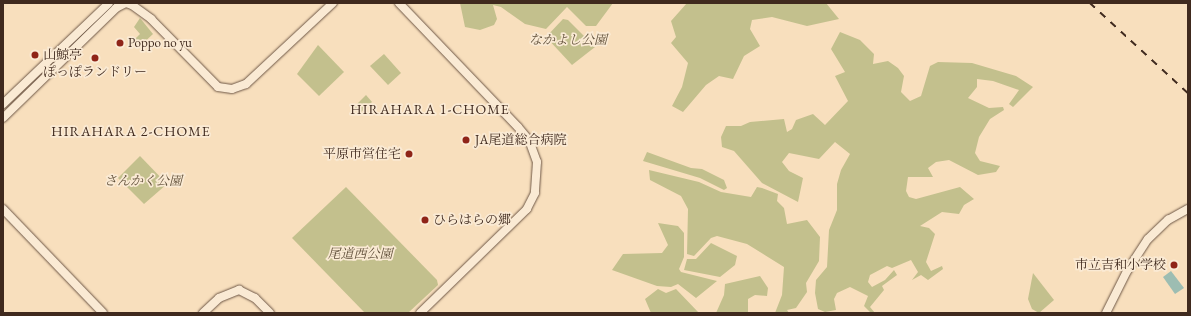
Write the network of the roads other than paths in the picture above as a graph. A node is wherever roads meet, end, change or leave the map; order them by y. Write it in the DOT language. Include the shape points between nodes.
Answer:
graph roads {
  1 [pos="109,3"];
  2 [pos="140,3"];
  3 [pos="333,3"];
  4 [pos="399,3"];
  5 [pos="85,33"];
  6 [pos="177,45"];
  7 [pos="3,104"];
  8 [pos="3,118"];
  9 [pos="3,209"];
  10 [pos="1188,209"];
  11 [pos="103,313"];
  12 [pos="203,313"];
  13 [pos="270,313"];
  14 [pos="420,313"];
  15 [pos="1106,313"];
  1 -- 5 [label="street"];
  2 -- 6 [label="street" via="164,27"];
  3 -- 6 [label="street" via="240,87 218,87"];
  4 -- 14 [label="street" via="518,127 529,140 537,162 535,193 527,209"];
  5 -- 6 [label="street" via="126,3 151,19"];
  5 -- 7 [label="street"];
  5 -- 8 [label="street"];
  9 -- 11 [label="street"];
  10 -- 15 [label="street" via="1168,220 1148,239 1127,271"];
  12 -- 13 [label="street" via="219,298 239,290 255,298"];
}
